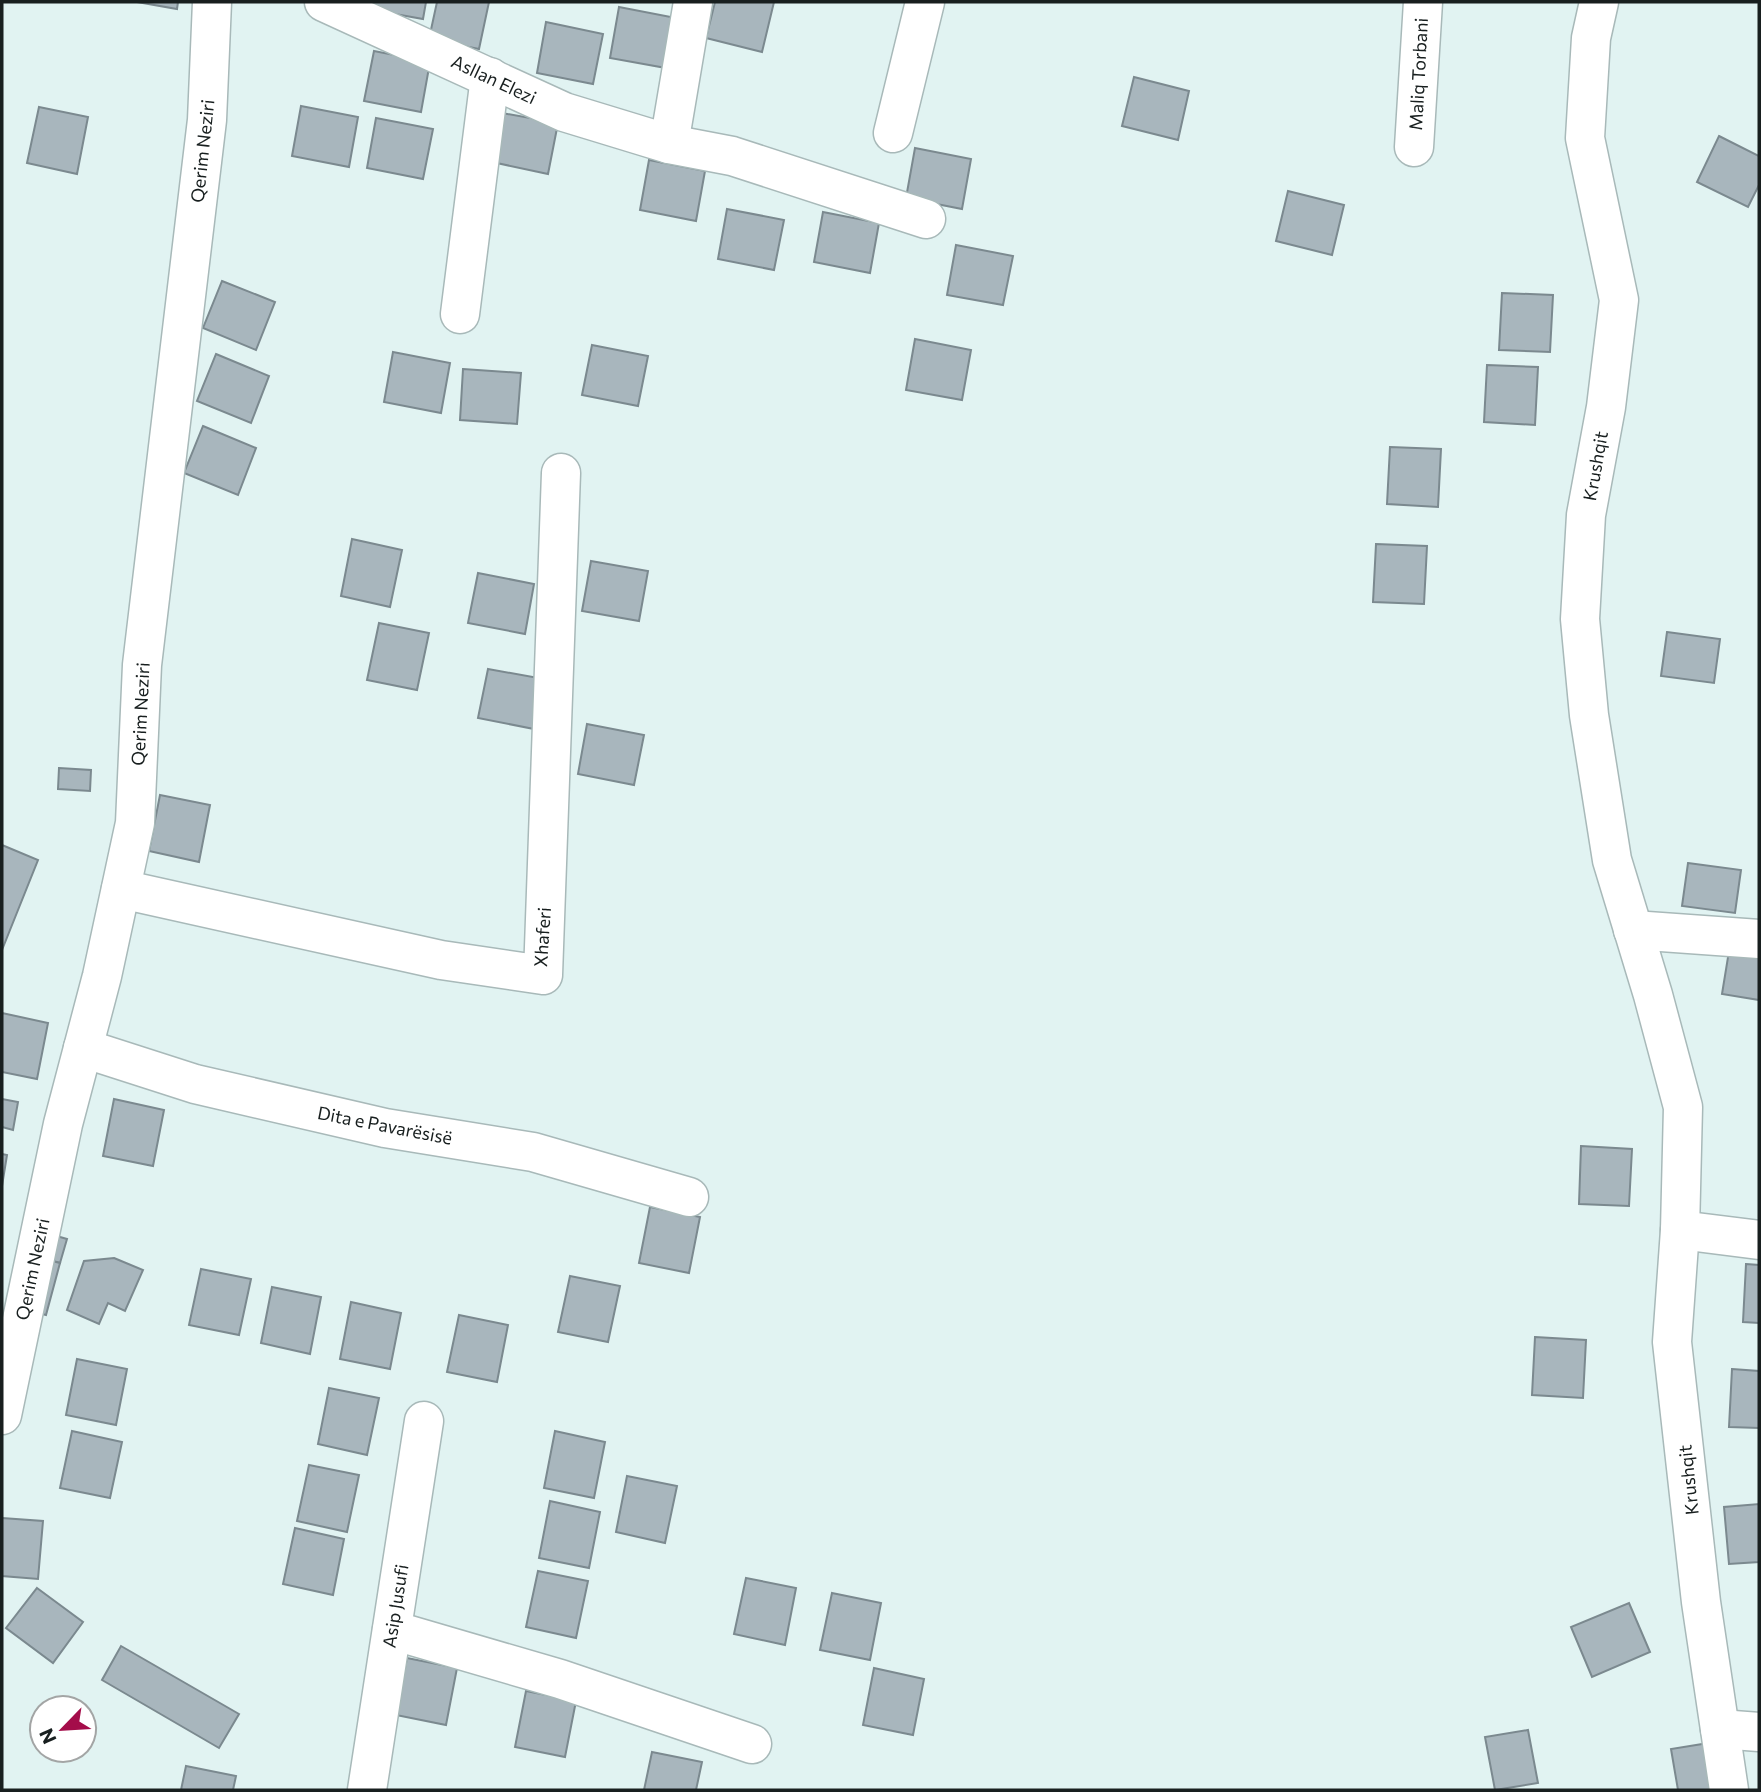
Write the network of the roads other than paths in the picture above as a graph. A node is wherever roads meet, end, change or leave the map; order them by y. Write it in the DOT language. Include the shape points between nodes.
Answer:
graph roads {
  1 [pos="212,2"];
  2 [pos="324,2"];
  3 [pos="693,2"];
  4 [pos="925,2"];
  5 [pos="1423,2"];
  6 [pos="1599,2"];
  7 [pos="490,77"];
  8 [pos="894,133"];
  9 [pos="669,144"];
  10 [pos="1414,146"];
  11 [pos="926,219"];
  12 [pos="460,314"];
  13 [pos="561,473"];
  14 [pos="121,889"];
  15 [pos="1633,930"];
  16 [pos="1759,939"];
  17 [pos="83,1048"];
  18 [pos="689,1196"];
  19 [pos="1680,1230"];
  20 [pos="1759,1240"];
  21 [pos="15,1283"];
  22 [pos="2,1415"];
  23 [pos="424,1421"];
  24 [pos="392,1630"];
  25 [pos="1720,1729"];
  26 [pos="1759,1732"];
  27 [pos="752,1744"];
  28 [pos="367,1790"];
  29 [pos="1729,1790"];
  1 -- 14 [label="street, Qerim Neziri" via="206,120 142,665 135,823"];
  2 -- 7 [label="street, Asllan Elezi"];
  3 -- 9 [label="street"];
  4 -- 8 [label="street"];
  5 -- 10 [label="street, Maliq Torbani"];
  6 -- 15 [label="street, Krushqit" via="1591,38 1585,138 1619,300 1586,515 1580,619 1589,715 1612,860"];
  7 -- 9 [label="street, Asllan Elezi" via="564,112"];
  7 -- 12 [label="street"];
  9 -- 11 [label="street, Asllan Elezi" via="732,156"];
  13 -- 14 [label="street, Xhaferi" via="542,975 441,960"];
  14 -- 17 [label="street, Qerim Neziri"];
  15 -- 16 [label="street"];
  15 -- 19 [label="street, Krushqit" via="1683,1107"];
  17 -- 18 [label="street, Dita e Pavarësisë" via="195,1084 385,1128 533,1152"];
  17 -- 21 [label="street, Qerim Neziri"];
  19 -- 20 [label="street"];
  19 -- 25 [label="street, Krushqit" via="1672,1342"];
  21 -- 22 [label="street, Qerim Neziri"];
  23 -- 24 [label="street, Asip Jusufi"];
  24 -- 27 [label="street" via="560,1679"];
  24 -- 28 [label="street, Asip Jusufi"];
  25 -- 26 [label="street"];
  25 -- 29 [label="street, Krushqit"];
}
